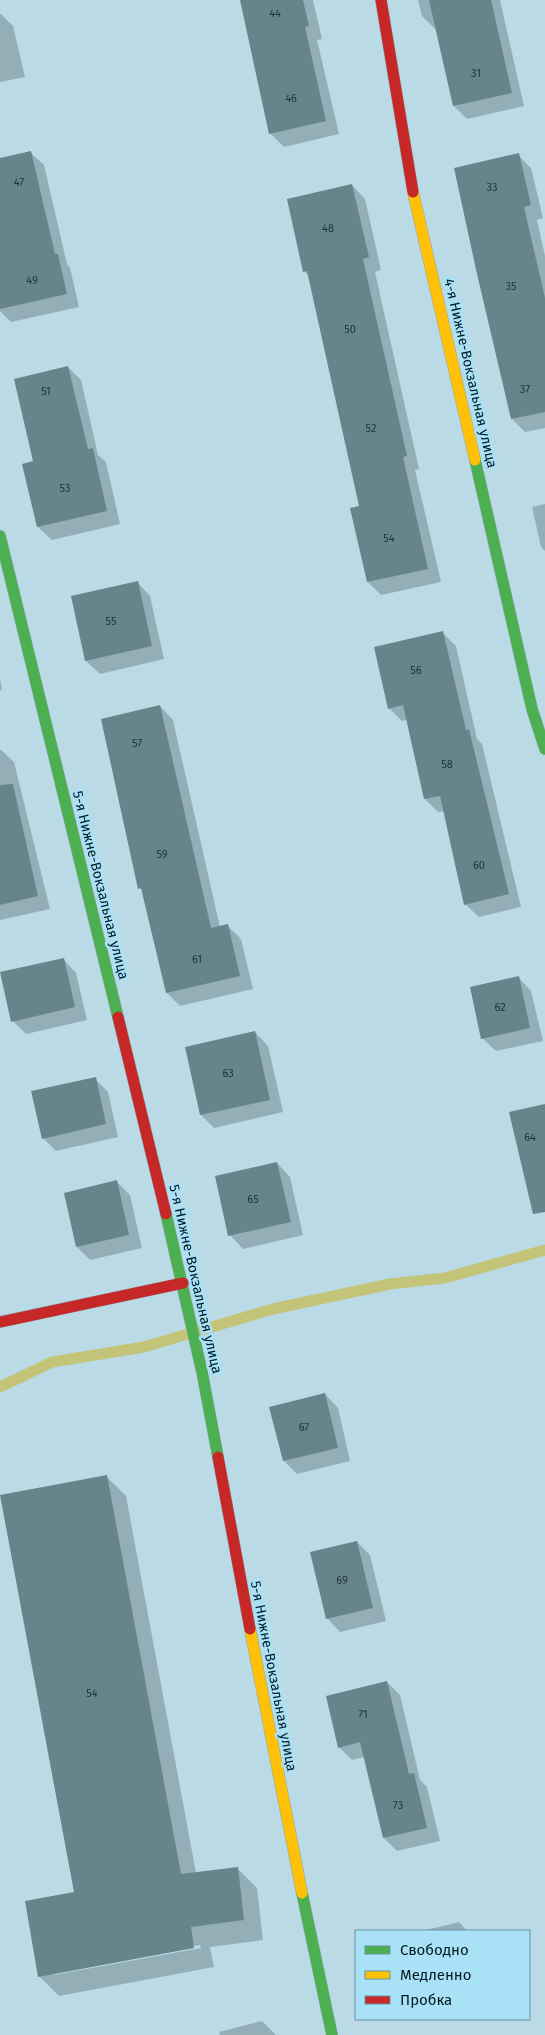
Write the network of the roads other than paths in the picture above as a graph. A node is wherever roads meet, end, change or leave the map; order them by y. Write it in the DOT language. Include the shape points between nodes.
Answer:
graph roads {
  1 [pos="381,0"];
  2 [pos="0,536"];
  3 [pos="545,749"];
  4 [pos="183,1283"];
  5 [pos="0,1322"];
  6 [pos="332,2035"];
  1 -- 3 [label="street, 4-я Нижне-Вокзальная улица" via="410,180 532,709"];
  2 -- 4 [label="street, 5-я Нижне-Вокзальная улица"];
  4 -- 5 [label="street"];
  4 -- 6 [label="street, 5-я Нижне-Вокзальная улица" via="268,1728"];
}
